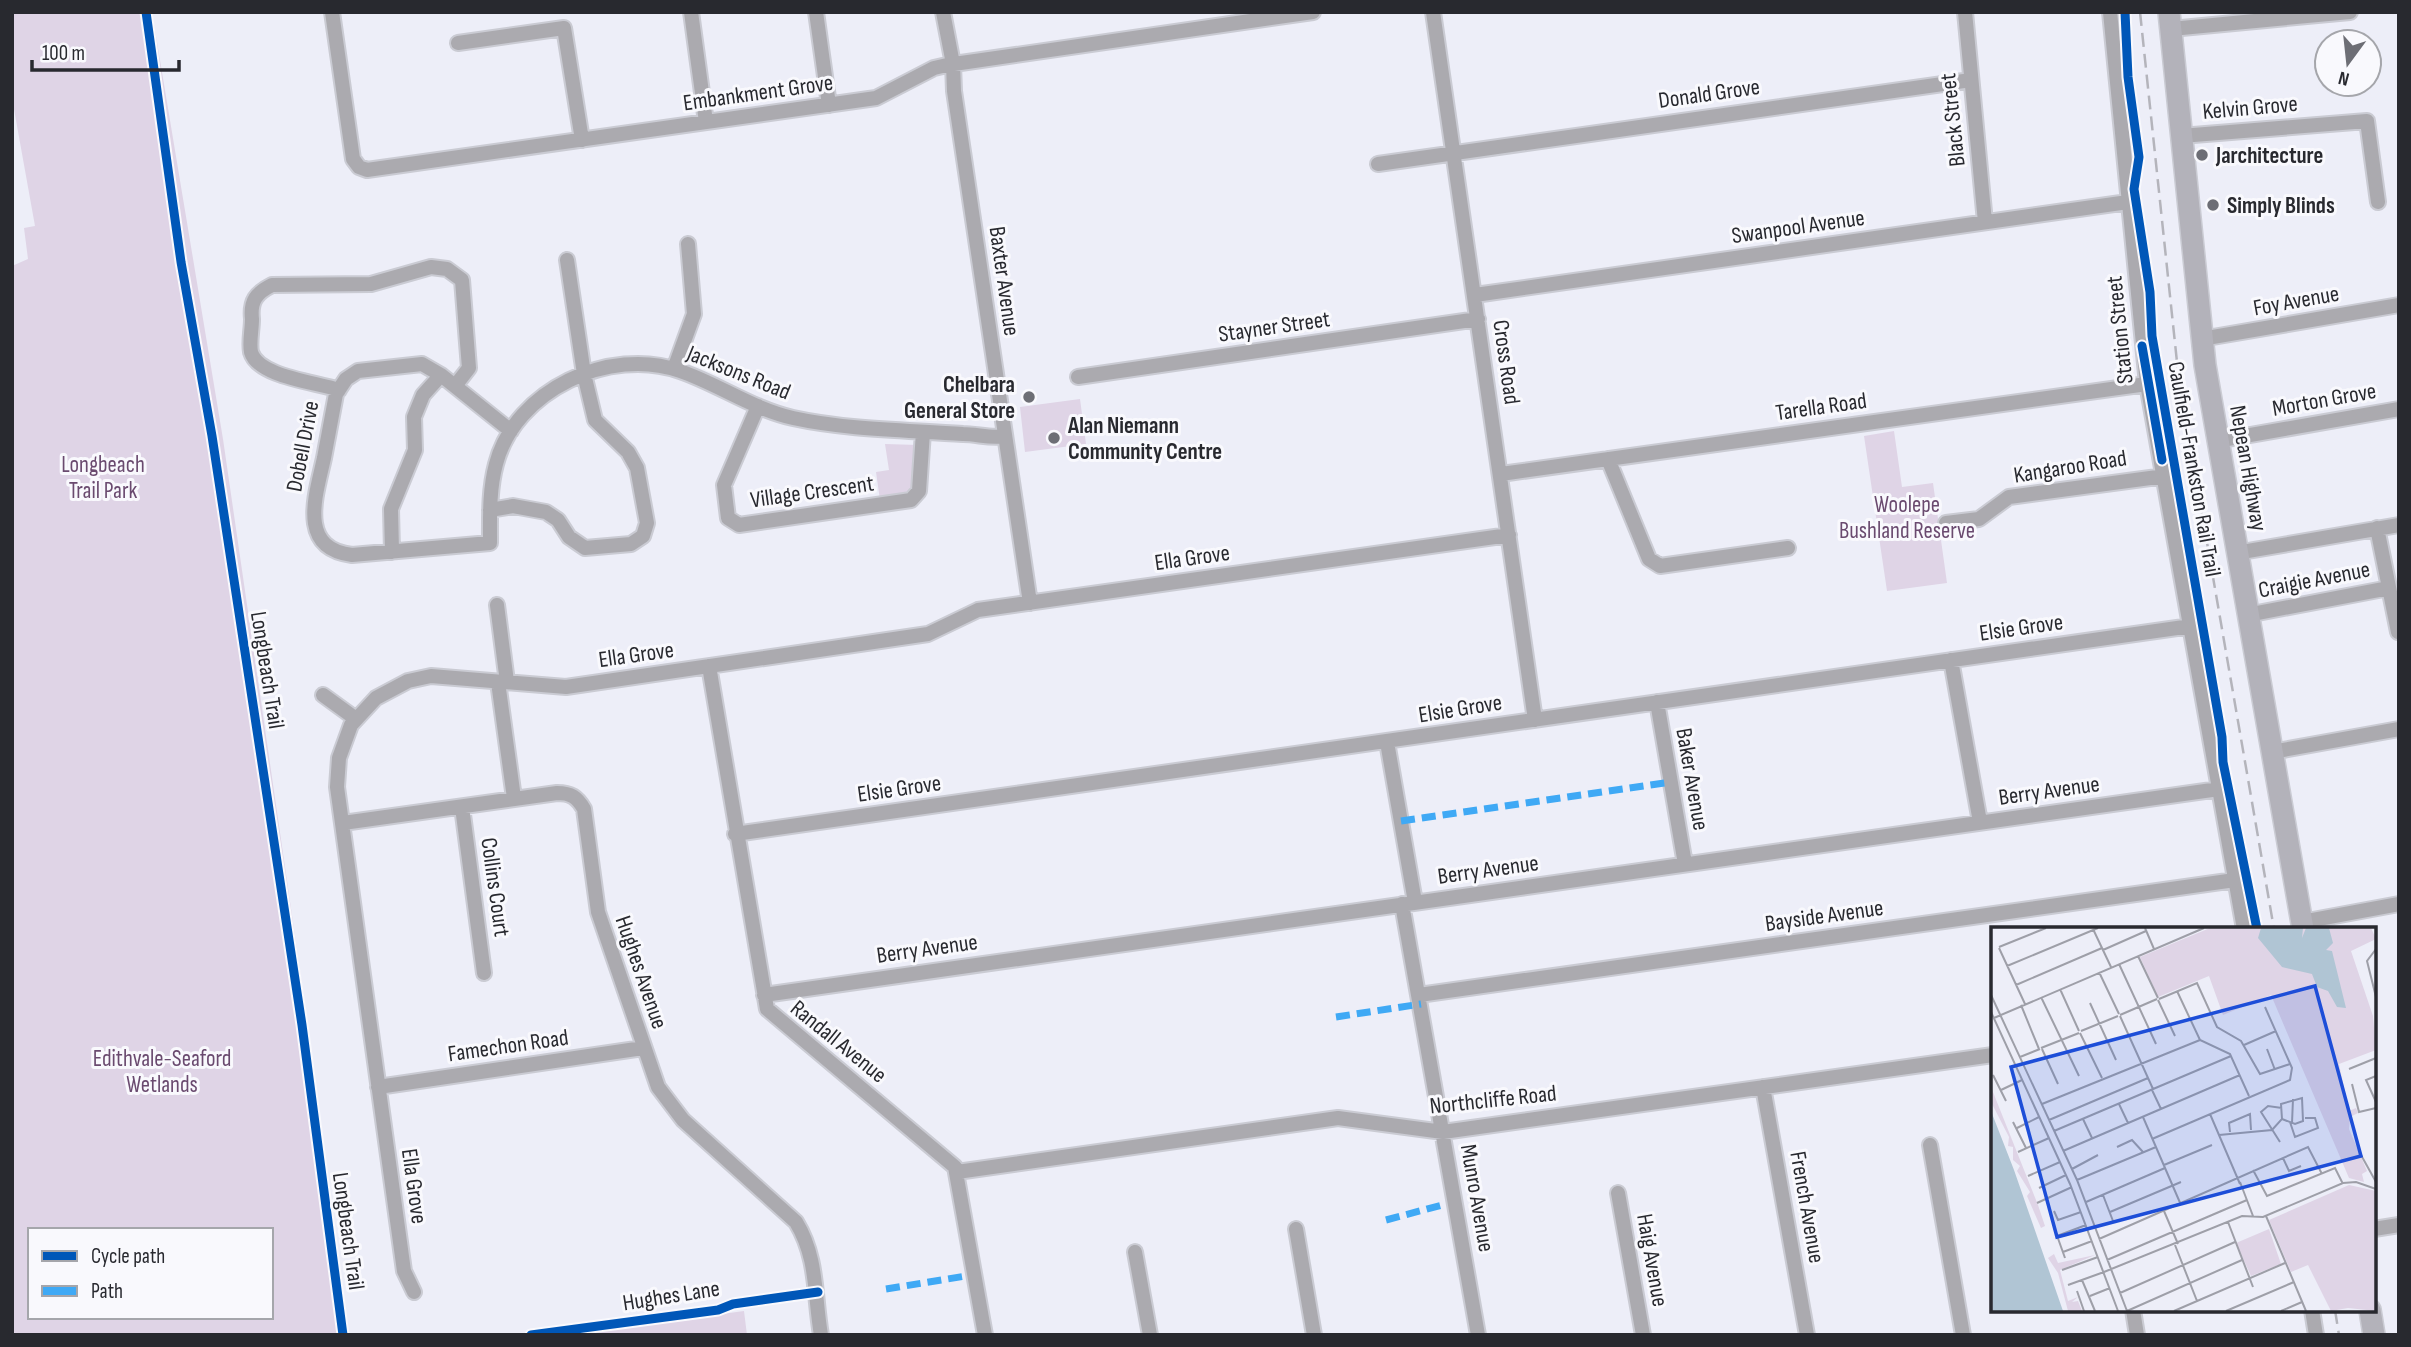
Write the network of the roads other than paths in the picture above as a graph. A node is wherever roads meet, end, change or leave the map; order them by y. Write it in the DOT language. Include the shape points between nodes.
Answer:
graph roads {
  1 [pos="332,12"];
  2 [pos="691,12"];
  3 [pos="816,12"];
  4 [pos="943,12"];
  5 [pos="1313,12"];
  6 [pos="1433,12"];
  7 [pos="1965,12"];
  8 [pos="2110,12"];
  9 [pos="2350,12"];
  10 [pos="2170,21"];
  11 [pos="458,43"];
  12 [pos="951,64"];
  13 [pos="1970,80"];
  14 [pos="829,105"];
  15 [pos="706,122"];
  16 [pos="2181,136"];
  17 [pos="582,140"];
  18 [pos="1454,153"];
  19 [pos="1378,164"];
  20 [pos="2128,202"];
  21 [pos="2378,202"];
  22 [pos="1985,222"];
  23 [pos="688,244"];
  24 [pos="568,260"];
  25 [pos="1475,295"];
  26 [pos="2399,305"];
  27 [pos="1478,319"];
  28 [pos="2202,339"];
  29 [pos="674,369"];
  30 [pos="584,374"];
  31 [pos="441,375"];
  32 [pos="1078,377"];
  33 [pos="2147,384"];
  34 [pos="455,386"];
  35 [pos="339,390"];
  36 [pos="758,405"];
  37 [pos="2399,410"];
  38 [pos="511,431"];
  39 [pos="1005,431"];
  40 [pos="923,432"];
  41 [pos="2216,441"];
  42 [pos="1608,459"];
  43 [pos="1500,474"];
  44 [pos="2165,476"];
  45 [pos="490,510"];
  46 [pos="1946,523"];
  47 [pos="2399,525"];
  48 [pos="2377,528"];
  49 [pos="1509,535"];
  50 [pos="490,543"];
  51 [pos="1788,548"];
  52 [pos="393,552"];
  53 [pos="2236,553"];
  54 [pos="2389,588"];
  55 [pos="1030,603"];
  56 [pos="497,605"];
  57 [pos="2247,615"];
  58 [pos="2191,626"];
  59 [pos="2398,632"];
  60 [pos="1951,660"];
  61 [pos="709,666"];
  62 [pos="503,682"];
  63 [pos="323,695"];
  64 [pos="1657,702"];
  65 [pos="356,719"];
  66 [pos="1535,720"];
  67 [pos="2399,729"];
  68 [pos="1387,742"];
  69 [pos="2272,752"];
  70 [pos="2219,789"];
  71 [pos="514,798"];
  72 [pos="462,807"];
  73 [pos="1980,822"];
  74 [pos="343,823"];
  75 [pos="735,834"];
  76 [pos="1685,864"];
  77 [pos="2235,880"];
  78 [pos="1408,903"];
  79 [pos="2399,904"];
  80 [pos="2302,925"];
  81 [pos="2244,927"];
  82 [pos="484,972"];
  83 [pos="764,995"];
  84 [pos="1419,995"];
  85 [pos="643,1048"];
  86 [pos="1991,1055"];
  87 [pos="379,1087"];
  88 [pos="1763,1087"];
  89 [pos="1443,1132"];
  90 [pos="1930,1145"];
  91 [pos="957,1172"];
  92 [pos="1618,1193"];
  93 [pos="2399,1224"];
  94 [pos="1296,1229"];
  95 [pos="2376,1229"];
  96 [pos="1135,1252"];
  97 [pos="414,1292"];
  98 [pos="2133,1312"];
  99 [pos="2312,1312"];
  100 [pos="2370,1312"];
  101 [pos="821,1335"];
  102 [pos="985,1335"];
  103 [pos="1150,1335"];
  104 [pos="1314,1335"];
  105 [pos="1478,1335"];
  106 [pos="1643,1335"];
  107 [pos="1807,1335"];
  108 [pos="1963,1335"];
  109 [pos="2137,1335"];
  110 [pos="2316,1335"];
  111 [pos="2374,1335"];
  1 -- 17 [label="street, Embankment Grove" via="356,172"];
  2 -- 15 [label="street"];
  3 -- 14 [label="street"];
  4 -- 12 [label="street, Baxter Avenue"];
  5 -- 12 [label="street, Embankment Grove"];
  6 -- 18 [label="street, Cross Road"];
  7 -- 13 [label="street, Black Street"];
  8 -- 20 [label="street, Station Street"];
  9 -- 10 [label="street"];
  10 -- 16 [label="highway, Nepean Highway"];
  11 -- 17 [label="street" via="565,28"];
  12 -- 14 [label="street, Embankment Grove" via="876,98"];
  12 -- 39 [label="street, Baxter Avenue"];
  13 -- 18 [label="street, Donald Grove"];
  13 -- 22 [label="street, Black Street"];
  14 -- 15 [label="street, Embankment Grove"];
  15 -- 17 [label="street, Embankment Grove"];
  16 -- 21 [label="street, Kelvin Grove" via="2365,121 2370,127"];
  16 -- 28 [label="highway, Nepean Highway"];
  18 -- 19 [label="street, Donald Grove"];
  18 -- 25 [label="street, Cross Road"];
  20 -- 22 [label="street, Swanpool Avenue"];
  20 -- 33 [label="street, Station Street"];
  22 -- 25 [label="street, Swanpool Avenue"];
  23 -- 29 [label="street" via="694,314"];
  24 -- 30 [label="street"];
  25 -- 27 [label="street, Cross Road"];
  26 -- 28 [label="street, Foy Avenue"];
  27 -- 32 [label="street, Stayner Street"];
  27 -- 43 [label="street, Cross Road"];
  28 -- 41 [label="highway, Nepean Highway"];
  29 -- 30 [label="street, Jacksons Road" via="608,365"];
  29 -- 36 [label="street, Jacksons Road"];
  30 -- 38 [label="street, Jacksons Road" via="537,401"];
  30 -- 45 [label="street" via="595,420 628,452 637,468 647,523 643,536 631,544 585,548 545,512 513,506"];
  31 -- 34 [label="street, Dobell Drive"];
  31 -- 35 [label="street, Dobell Drive" via="422,364 358,371"];
  31 -- 52 [label="street" via="423,396 414,417 415,450 391,509"];
  33 -- 42 [label="street, Tarella Road"];
  33 -- 44 [label="street, Station Street"];
  34 -- 35 [label="street" via="469,368 462,280 447,269 431,267 371,284 272,285 260,291 251,305 250,343 262,368"];
  34 -- 38 [label="street, Dobell Drive"];
  35 -- 52 [label="street, Dobell Drive" via="314,506 316,528 324,543 339,553"];
  36 -- 40 [label="street, Jacksons Road" via="793,418"];
  36 -- 40 [label="street, Village Crescent" via="724,485 728,518 739,525 912,500 919,491"];
  37 -- 41 [label="street, Morton Grove"];
  38 -- 45 [label="street, Jacksons Road" via="496,462"];
  39 -- 40 [label="street, Jacksons Road"];
  39 -- 55 [label="street, Baxter Avenue"];
  41 -- 53 [label="highway, Nepean Highway"];
  42 -- 43 [label="street, Tarella Road"];
  42 -- 51 [label="street" via="1648,559 1660,566"];
  43 -- 49 [label="street, Cross Road"];
  44 -- 46 [label="street, Kangaroo Road" via="2009,497 1979,519"];
  44 -- 58 [label="street, Station Street"];
  45 -- 50 [label="street, Jacksons Road"];
  47 -- 48 [label="street"];
  48 -- 53 [label="street"];
  48 -- 54 [label="street"];
  49 -- 55 [label="street, Ella Grove"];
  49 -- 66 [label="street, Cross Road"];
  50 -- 52 [label="street, Dobell Drive"];
  53 -- 57 [label="highway, Nepean Highway"];
  54 -- 57 [label="street, Craigie Avenue"];
  54 -- 59 [label="street"];
  55 -- 61 [label="street, Ella Grove" via="978,610 928,634"];
  56 -- 62 [label="street"];
  57 -- 69 [label="highway, Nepean Highway"];
  58 -- 60 [label="street, Elsie Grove"];
  58 -- 70 [label="street, Station Street"];
  60 -- 64 [label="street, Elsie Grove"];
  60 -- 73 [label="street"];
  61 -- 62 [label="street, Ella Grove" via="566,687"];
  61 -- 75 [label="street, Randall Avenue"];
  62 -- 65 [label="street, Ella Grove" via="431,676 408,681 376,698"];
  62 -- 71 [label="street"];
  63 -- 65 [label="street"];
  64 -- 66 [label="street, Elsie Grove"];
  64 -- 76 [label="street, Baker Avenue"];
  65 -- 74 [label="street, Ella Grove" via="339,758 337,787"];
  66 -- 68 [label="street, Elsie Grove"];
  67 -- 69 [label="street"];
  68 -- 75 [label="street, Elsie Grove"];
  68 -- 78 [label="street, Munro Avenue"];
  69 -- 80 [label="highway, Nepean Highway"];
  70 -- 73 [label="street, Berry Avenue"];
  70 -- 77 [label="street, Station Street"];
  71 -- 72 [label="street, Hughes Avenue"];
  71 -- 85 [label="street, Hughes Avenue" via="568,793 584,809 598,912"];
  72 -- 74 [label="street, Hughes Avenue"];
  72 -- 82 [label="street, Collins Court"];
  73 -- 76 [label="street, Berry Avenue"];
  74 -- 87 [label="street, Ella Grove"];
  75 -- 83 [label="street, Randall Avenue"];
  76 -- 78 [label="street, Berry Avenue"];
  77 -- 81 [label="street, Station Street"];
  77 -- 84 [label="street, Bayside Avenue"];
  78 -- 83 [label="street, Berry Avenue"];
  78 -- 84 [label="street, Munro Avenue"];
  79 -- 80 [label="street"];
  83 -- 91 [label="street, Randall Avenue" via="772,1016 950,1160"];
  84 -- 89 [label="street, Munro Avenue"];
  85 -- 87 [label="street, Famechon Road"];
  85 -- 101 [label="street, Hughes Avenue" via="658,1087 682,1120 796,1222 813,1262"];
  86 -- 88 [label="street, Northcliffe Road"];
  87 -- 97 [label="street, Ella Grove" via="404,1271"];
  88 -- 89 [label="street, Northcliffe Road"];
  88 -- 107 [label="street, French Avenue"];
  89 -- 91 [label="street, Northcliffe Road" via="1338,1118"];
  89 -- 105 [label="street, Munro Avenue"];
  90 -- 108 [label="street"];
  91 -- 102 [label="street"];
  92 -- 106 [label="street, Haig Avenue"];
  93 -- 95 [label="street"];
  94 -- 104 [label="street"];
  96 -- 103 [label="street"];
  98 -- 109 [label="street"];
  99 -- 110 [label="street"];
  100 -- 111 [label="highway"];
}
